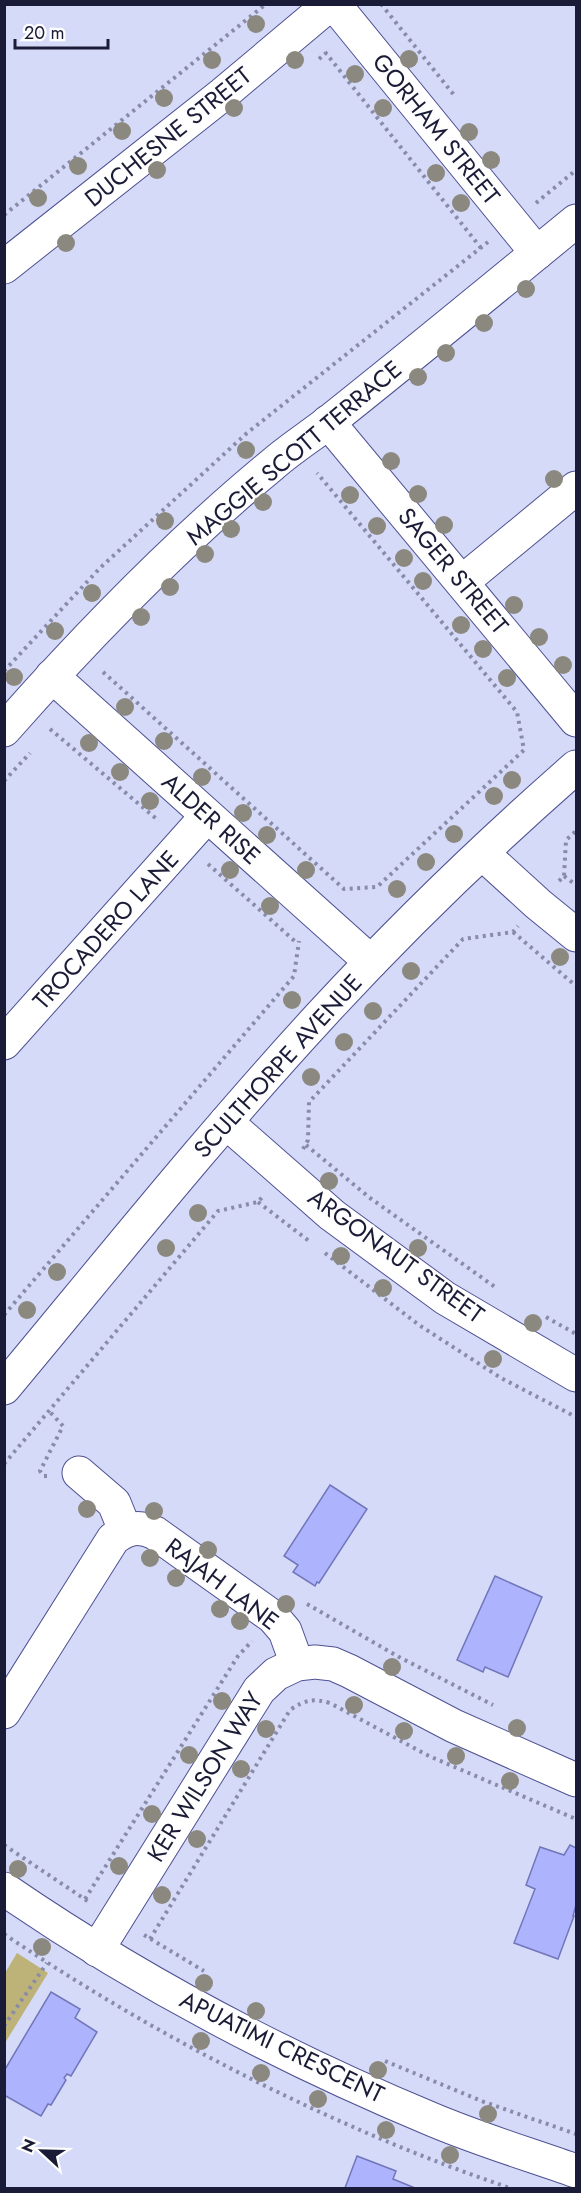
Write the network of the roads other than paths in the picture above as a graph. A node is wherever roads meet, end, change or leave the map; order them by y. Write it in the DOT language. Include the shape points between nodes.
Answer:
graph roads {
  1 [pos="332,4"];
  2 [pos="576,221"];
  3 [pos="537,253"];
  4 [pos="4,267"];
  5 [pos="328,422"];
  6 [pos="576,488"];
  7 [pos="462,582"];
  8 [pos="52,676"];
  9 [pos="576,720"];
  10 [pos="4,730"];
  11 [pos="576,767"];
  12 [pos="207,816"];
  13 [pos="482,853"];
  14 [pos="576,935"];
  15 [pos="371,962"];
  16 [pos="4,1043"];
  17 [pos="226,1122"];
  18 [pos="576,1375"];
  19 [pos="4,1388"];
  20 [pos="79,1473"];
  21 [pos="125,1530"];
  22 [pos="297,1664"];
  23 [pos="4,1712"];
  24 [pos="576,1780"];
  25 [pos="4,1889"];
  26 [pos="97,1950"];
  27 [pos="576,2171"];
  1 -- 3 [label="street, GORHAM STREET"];
  1 -- 4 [label="street, DUCHESNE STREET"];
  2 -- 3 [label="street, MAGGIE SCOTT TERRACE"];
  3 -- 5 [label="street, MAGGIE SCOTT TERRACE"];
  5 -- 7 [label="street, SAGER STREET"];
  5 -- 8 [label="street, MAGGIE SCOTT TERRACE" via="223,508 120,604"];
  6 -- 7 [label="street"];
  7 -- 9 [label="street, SAGER STREET"];
  8 -- 10 [label="street, MAGGIE SCOTT TERRACE"];
  8 -- 12 [label="street, ALDER RISE"];
  11 -- 13 [label="street, SCULTHORPE AVENUE"];
  12 -- 15 [label="street, ALDER RISE"];
  12 -- 16 [label="street, TROCADERO LANE"];
  13 -- 14 [label="street"];
  13 -- 15 [label="street, SCULTHORPE AVENUE"];
  15 -- 17 [label="street, SCULTHORPE AVENUE"];
  17 -- 18 [label="street, ARGONAUT STREET" via="332,1215 445,1298"];
  17 -- 19 [label="street, SCULTHORPE AVENUE"];
  20 -- 21 [label="street" via="114,1503"];
  21 -- 22 [label="street, RAJAH LANE" via="139,1528 152,1532 268,1613 285,1631"];
  21 -- 23 [label="street" via="113,1539"];
  22 -- 24 [label="street, KER WILSON WAY" via="321,1662 344,1668 454,1726"];
  22 -- 26 [label="street, KER WILSON WAY" via="276,1674 259,1690"];
  25 -- 26 [label="street, APUATIMI CRESCENT"];
  26 -- 27 [label="street, APUATIMI CRESCENT" via="261,2042 432,2120"];
}
